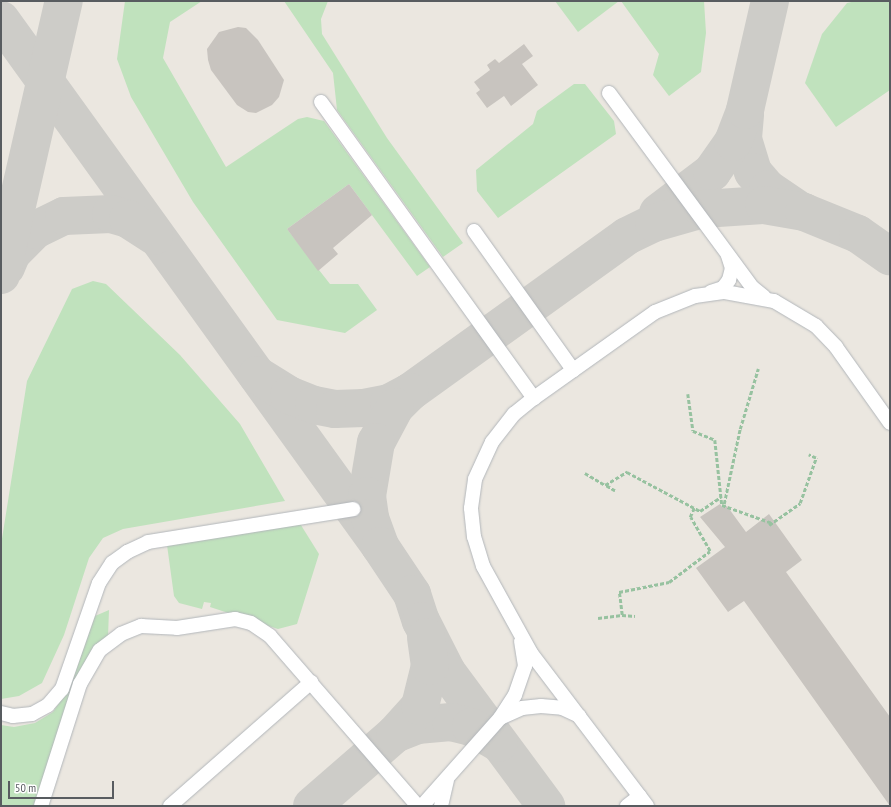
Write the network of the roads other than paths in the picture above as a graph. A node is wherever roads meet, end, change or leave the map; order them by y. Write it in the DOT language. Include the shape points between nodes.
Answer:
graph roads {
  1 [pos="609,93"];
  2 [pos="321,102"];
  3 [pos="474,231"];
  4 [pos="725,250"];
  5 [pos="708,293"];
  6 [pos="774,302"];
  7 [pos="573,370"];
  8 [pos="534,398"];
  9 [pos="890,422"];
  10 [pos="353,509"];
  11 [pos="517,630"];
  12 [pos="311,682"];
  13 [pos="1,714"];
  14 [pos="500,718"];
  15 [pos="584,721"];
  16 [pos="453,771"];
  17 [pos="644,801"];
  18 [pos="41,806"];
  19 [pos="170,806"];
  20 [pos="418,806"];
  21 [pos="422,806"];
  22 [pos="441,806"];
  23 [pos="627,806"];
  1 -- 4 [label="lane"];
  2 -- 8 [label="lane"];
  3 -- 7 [label="lane"];
  4 -- 5 [label="lane" via="732,268 729,280 723,288"];
  4 -- 6 [label="lane" via="753,288"];
  5 -- 6 [label="lane" via="738,293"];
  5 -- 7 [label="lane" via="680,300 656,312"];
  6 -- 9 [label="lane" via="804,318 826,336"];
  7 -- 8 [label="lane"];
  8 -- 11 [label="lane" via="514,414 485,453 475,479 471,508 474,537 481,558"];
  10 -- 13 [label="lane" via="148,542 127,552 112,564 99,583 62,689 48,705 32,714"];
  11 -- 14 [label="lane" via="525,656 523,676 515,695"];
  11 -- 15 [label="lane"];
  12 -- 18 [label="lane" via="270,636 248,622 230,620 177,628 149,624 131,629 110,640 85,672"];
  12 -- 19 [label="lane"];
  12 -- 20 [label="lane"];
  14 -- 15 [label="lane" via="517,709 541,706 569,711"];
  14 -- 16 [label="lane"];
  15 -- 17 [label="lane"];
  16 -- 21 [label="lane"];
  16 -- 22 [label="lane" via="445,787"];
  17 -- 23 [label="lane"];
}
